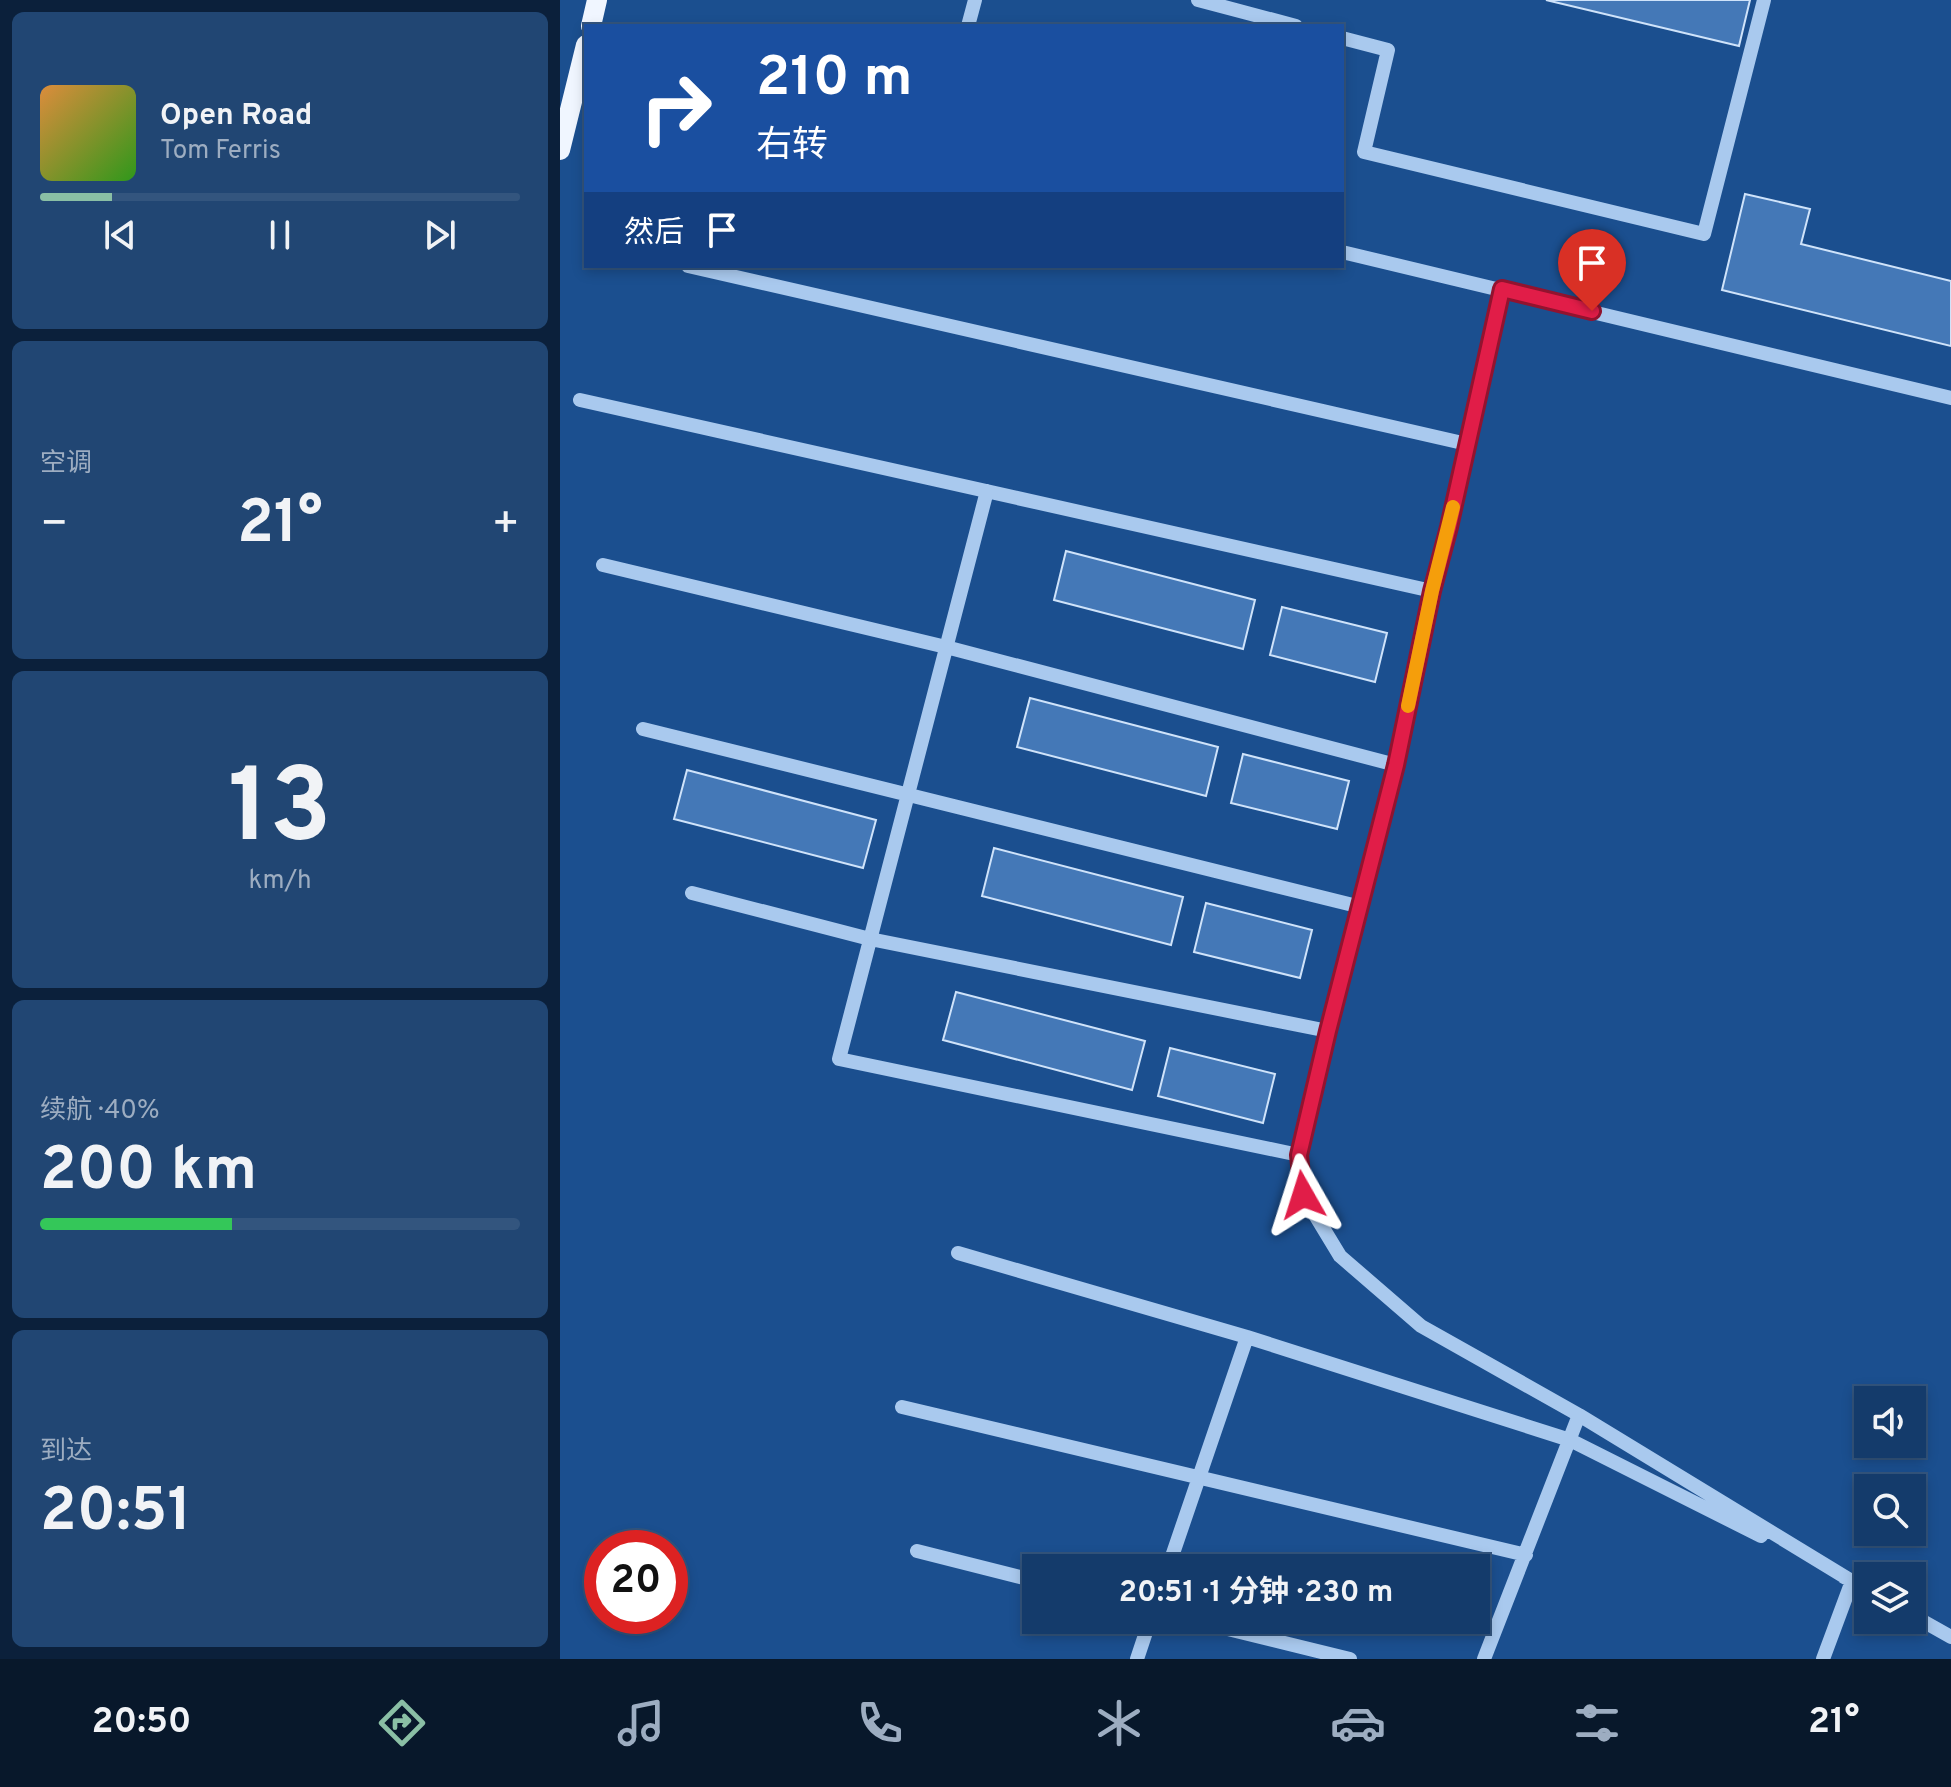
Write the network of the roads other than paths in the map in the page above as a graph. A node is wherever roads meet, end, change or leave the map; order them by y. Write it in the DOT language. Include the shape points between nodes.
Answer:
graph roads {
  1 [pos="597,0"];
  2 [pos="975,0"];
  3 [pos="1198,0"];
  4 [pos="1764,0"];
  5 [pos="591,24"];
  6 [pos="969,24"];
  7 [pos="1288,24"];
  8 [pos="1344,39"];
  9 [pos="582,77"];
  10 [pos="560,150"];
  11 [pos="1344,252"];
  12 [pos="697,268"];
  13 [pos="1502,289"];
  14 [pos="1951,398"];
  15 [pos="580,400"];
  16 [pos="1467,444"];
  17 [pos="987,491"];
  18 [pos="603,565"];
  19 [pos="1432,591"];
  20 [pos="946,647"];
  21 [pos="643,729"];
  22 [pos="1396,765"];
  23 [pos="908,794"];
  24 [pos="692,893"];
  25 [pos="1361,907"];
  26 [pos="870,939"];
  27 [pos="1328,1031"];
  28 [pos="1299,1155"];
  29 [pos="958,1253"];
  30 [pos="1247,1337"];
  31 [pos="902,1407"];
  32 [pos="1579,1415"];
  33 [pos="1570,1440"];
  34 [pos="1199,1478"];
  35 [pos="917,1551"];
  36 [pos="1173,1554"];
  37 [pos="1526,1555"];
  38 [pos="1022,1577"];
  39 [pos="1852,1581"];
  40 [pos="1926,1623"];
  41 [pos="1145,1634"];
  42 [pos="1248,1634"];
  43 [pos="1951,1637"];
  44 [pos="1137,1659"];
  45 [pos="1350,1659"];
  46 [pos="1484,1659"];
  47 [pos="1823,1659"];
  1 -- 5 [label="main road"];
  2 -- 6 [label="lane"];
  3 -- 7 [label="lane"];
  4 -- 8 [label="lane" via="1704,234 1364,152 1388,50"];
  9 -- 10 [label="main road"];
  11 -- 13 [label="lane"];
  12 -- 16 [label="lane"];
  13 -- 14 [label="lane"];
  13 -- 16 [label="lane"];
  15 -- 17 [label="lane"];
  16 -- 19 [label="lane"];
  17 -- 19 [label="lane"];
  17 -- 20 [label="lane"];
  18 -- 20 [label="lane"];
  19 -- 22 [label="lane"];
  20 -- 22 [label="lane"];
  20 -- 23 [label="lane"];
  21 -- 23 [label="lane"];
  22 -- 25 [label="lane"];
  23 -- 25 [label="lane"];
  23 -- 26 [label="lane"];
  24 -- 26 [label="lane"];
  25 -- 27 [label="lane"];
  26 -- 27 [label="lane"];
  26 -- 28 [label="lane" via="839,1059"];
  27 -- 28 [label="lane"];
  28 -- 32 [label="lane" via="1303,1195 1340,1256 1421,1326"];
  29 -- 30 [label="lane"];
  30 -- 33 [label="lane"];
  30 -- 34 [label="lane"];
  31 -- 34 [label="lane"];
  32 -- 33 [label="lane"];
  32 -- 39 [label="lane"];
  33 -- 37 [label="lane"];
  33 -- 39 [label="lane"];
  34 -- 36 [label="lane"];
  34 -- 37 [label="lane"];
  35 -- 38 [label="lane"];
  37 -- 46 [label="lane"];
  39 -- 47 [label="lane"];
  40 -- 43 [label="lane"];
  41 -- 44 [label="lane"];
  42 -- 45 [label="lane"];
}
